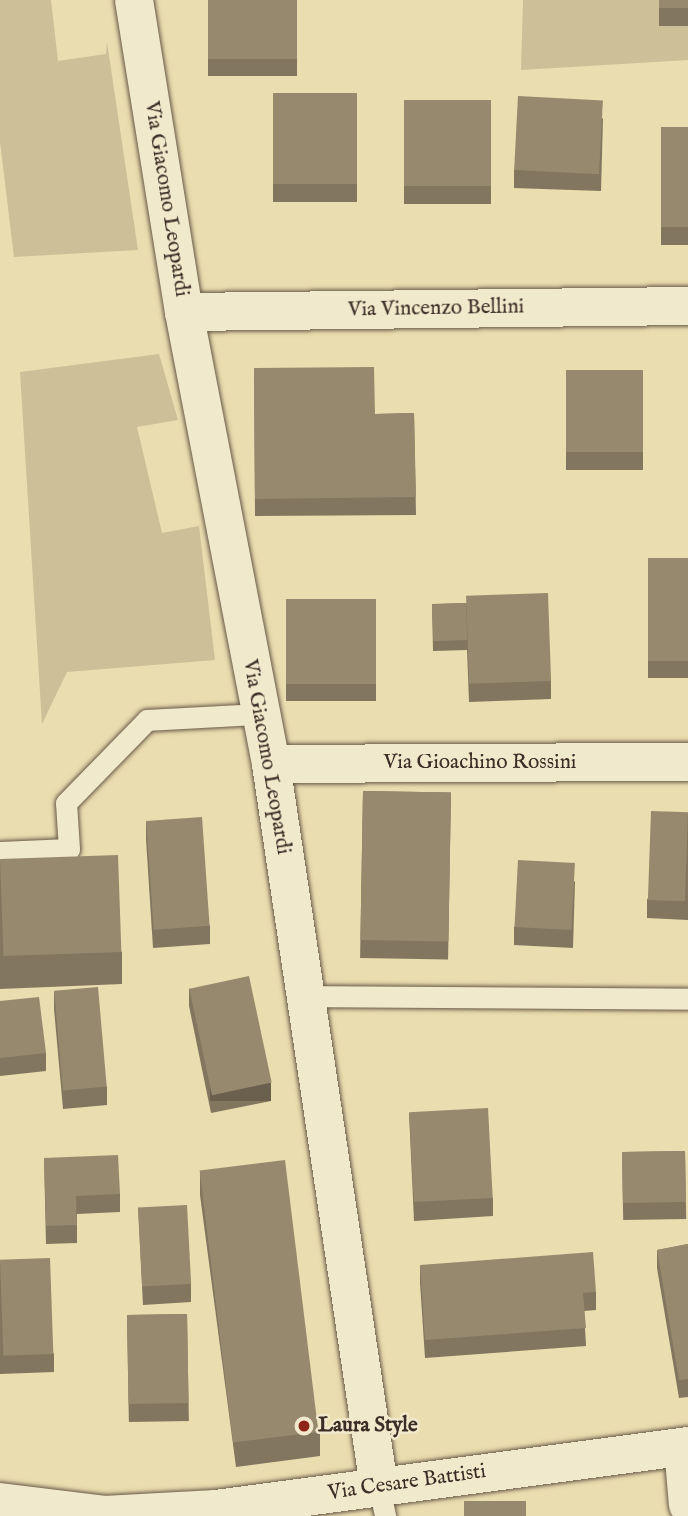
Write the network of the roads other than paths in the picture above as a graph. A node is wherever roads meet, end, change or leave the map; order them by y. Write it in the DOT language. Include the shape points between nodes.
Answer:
graph roads {
  1 [pos="134,0"];
  2 [pos="688,306"];
  3 [pos="184,312"];
  4 [pos="259,714"];
  5 [pos="688,762"];
  6 [pos="271,764"];
  7 [pos="0,852"];
  8 [pos="301,996"];
  9 [pos="688,999"];
  10 [pos="686,1447"];
  11 [pos="382,1501"];
  12 [pos="0,1502"];
  13 [pos="688,1504"];
  1 -- 3 [label="street, Via Giacomo Leopardi"];
  2 -- 3 [label="street, Via Vincenzo Bellini"];
  3 -- 4 [label="street, Via Giacomo Leopardi"];
  4 -- 6 [label="street, Via Giacomo Leopardi"];
  4 -- 7 [label="lane" via="147,719 66,803 69,849"];
  5 -- 6 [label="street, Via Gioachino Rossini"];
  6 -- 8 [label="street, Via Giacomo Leopardi"];
  8 -- 9 [label="lane"];
  8 -- 11 [label="street, Via Giacomo Leopardi"];
  10 -- 11 [label="street, Via Cesare Battisti"];
  10 -- 13 [label="street"];
  11 -- 12 [label="street, Via Cesare Battisti" via="104,1516"];
}
